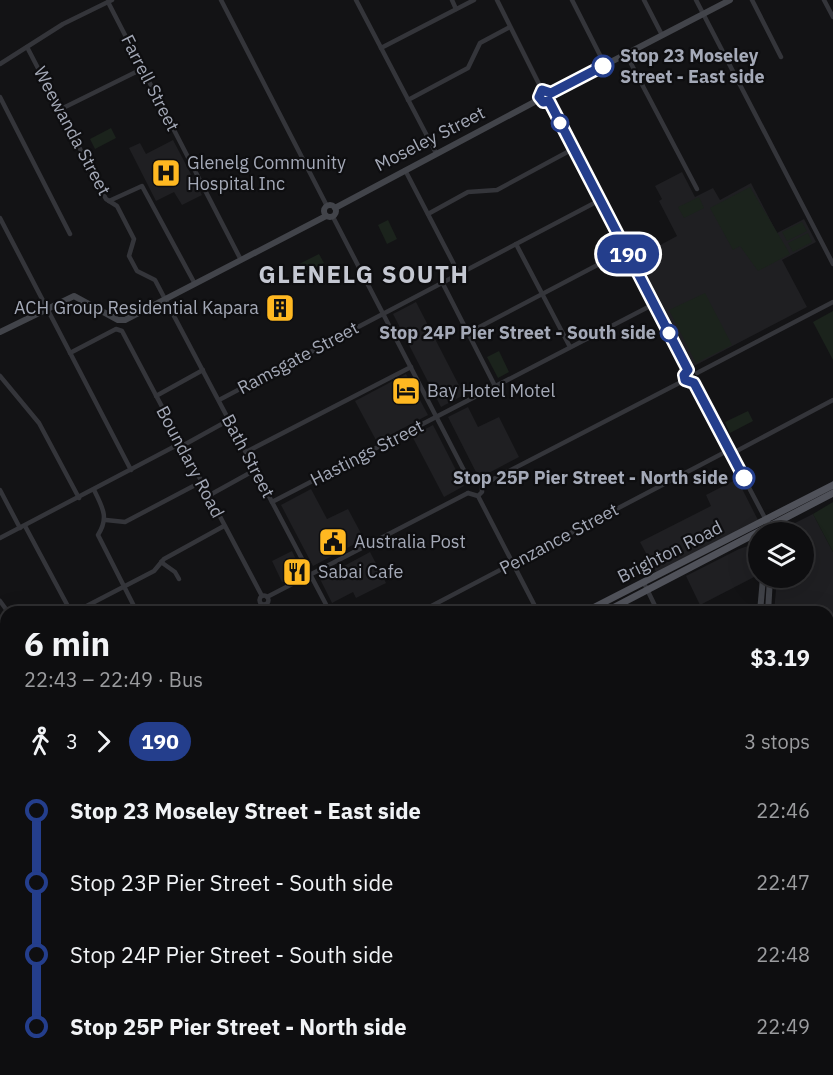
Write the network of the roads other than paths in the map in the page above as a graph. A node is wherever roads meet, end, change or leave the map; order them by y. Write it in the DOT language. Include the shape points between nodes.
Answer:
graph roads {
  1 [pos="221,0"];
  2 [pos="356,0"];
  3 [pos="452,0"];
  4 [pos="474,0"];
  5 [pos="497,0"];
  6 [pos="572,0"];
  7 [pos="644,0"];
  8 [pos="696,0"];
  9 [pos="730,0"];
  10 [pos="752,0"];
  11 [pos="824,0"];
  12 [pos="110,1"];
  13 [pos="456,9"];
  14 [pos="703,14"];
  15 [pos="833,17"];
  16 [pos="510,27"];
  17 [pos="662,36"];
  18 [pos="27,47"];
  19 [pos="381,48"];
  20 [pos="626,54"];
  21 [pos="781,57"];
  22 [pos="0,64"];
  23 [pos="605,65"];
  24 [pos="142,69"];
  25 [pos="542,90"];
  26 [pos="551,93"];
  27 [pos="0,97"];
  28 [pos="540,99"];
  29 [pos="408,100"];
  30 [pos="549,101"];
  31 [pos="59,110"];
  32 [pos="573,149"];
  33 [pos="436,153"];
  34 [pos="404,170"];
  35 [pos="697,189"];
  36 [pos="600,200"];
  37 [pos="109,201"];
  38 [pos="327,206"];
  39 [pos="335,208"];
  40 [pos="428,214"];
  41 [pos="329,217"];
  42 [pos="0,218"];
  43 [pos="70,234"];
  44 [pos="516,244"];
  45 [pos="626,250"];
  46 [pos="241,260"];
  47 [pos="833,264"];
  48 [pos="459,274"];
  49 [pos="442,282"];
  50 [pos="195,284"];
  51 [pos="542,294"];
  52 [pos="166,299"];
  53 [pos="833,302"];
  54 [pos="654,304"];
  55 [pos="46,308"];
  56 [pos="384,313"];
  57 [pos="0,332"];
  58 [pos="468,333"];
  59 [pos="570,347"];
  60 [pos="70,353"];
  61 [pos="411,367"];
  62 [pos="203,370"];
  63 [pos="688,370"];
  64 [pos="697,373"];
  65 [pos="0,376"];
  66 [pos="685,380"];
  67 [pos="694,383"];
  68 [pos="495,386"];
  69 [pos="156,396"];
  70 [pos="219,400"];
  71 [pos="833,400"];
  72 [pos="437,417"];
  73 [pos="229,420"];
  74 [pos="181,445"];
  75 [pos="246,452"];
  76 [pos="730,452"];
  77 [pos="131,470"];
  78 [pos="255,470"];
  79 [pos="201,482"];
  80 [pos="471,482"];
  81 [pos="482,485"];
  82 [pos="833,485"];
  83 [pos="0,490"];
  84 [pos="94,490"];
  85 [pos="468,493"];
  86 [pos="833,493"];
  87 [pos="208,496"];
  88 [pos="478,496"];
  89 [pos="79,498"];
  90 [pos="272,502"];
  91 [pos="106,520"];
  92 [pos="765,522"];
  93 [pos="777,522"];
  94 [pos="779,522"];
  95 [pos="224,526"];
  96 [pos="22,527"];
  97 [pos="0,538"];
  98 [pos="748,538"];
  99 [pos="747,539"];
  100 [pos="161,562"];
  101 [pos="513,562"];
  102 [pos="310,574"];
  103 [pos="179,579"];
  104 [pos="124,586"];
  105 [pos="646,587"];
  106 [pos="762,588"];
  107 [pos="769,588"];
  108 [pos="264,596"];
  109 [pos="264,604"];
  110 [pos="69,606"];
  111 [pos="85,606"];
  112 [pos="134,606"];
  113 [pos="261,606"];
  114 [pos="327,606"];
  115 [pos="431,606"];
  116 [pos="535,606"];
  117 [pos="600,606"];
  118 [pos="615,606"];
  119 [pos="655,606"];
  120 [pos="761,606"];
  121 [pos="768,606"];
  1 -- 38 [label="street"];
  2 -- 19 [label="street"];
  3 -- 13 [label="street"];
  4 -- 13 [label="street"];
  5 -- 16 [label="street"];
  6 -- 23 [label="street"];
  7 -- 17 [label="street"];
  8 -- 14 [label="street"];
  9 -- 14 [label="street"];
  10 -- 21 [label="street"];
  11 -- 15 [label="street"];
  12 -- 18 [label="street"];
  12 -- 24 [label="street, Farrell Street"];
  13 -- 19 [label="street"];
  14 -- 17 [label="street"];
  14 -- 47 [label="street"];
  16 -- 25 [label="street"];
  16 -- 29 [label="street" via="480,43 468,68"];
  17 -- 20 [label="street"];
  18 -- 22 [label="street"];
  18 -- 31 [label="street, Weewanda Street"];
  19 -- 29 [label="street"];
  20 -- 23 [label="street"];
  20 -- 35 [label="street"];
  23 -- 26 [label="street"];
  24 -- 31 [label="street"];
  24 -- 46 [label="street, Farrell Street"];
  25 -- 26 [label="street"];
  25 -- 28 [label="street"];
  26 -- 30 [label="street"];
  27 -- 43 [label="street"];
  28 -- 30 [label="street"];
  28 -- 33 [label="street, Moseley Street"];
  29 -- 33 [label="street"];
  30 -- 32 [label="street"];
  31 -- 37 [label="street, Weewanda Street"];
  32 -- 36 [label="street"];
  32 -- 40 [label="street" via="497,190 468,192"];
  33 -- 34 [label="street, Moseley Street"];
  34 -- 39 [label="street, Moseley Street"];
  34 -- 40 [label="street"];
  36 -- 44 [label="street, Ramsgate Street"];
  36 -- 45 [label="street"];
  37 -- 50 [label="street" via="142,186"];
  37 -- 52 [label="street, Weewanda Street" via="117,206 134,239 129,256 137,271 155,280"];
  38 -- 39 [label="street"];
  38 -- 41 [label="street" via="324,210"];
  39 -- 41 [label="street"];
  40 -- 48 [label="street"];
  41 -- 46 [label="street"];
  41 -- 56 [label="street"];
  42 -- 55 [label="street"];
  44 -- 48 [label="street, Ramsgate Street"];
  44 -- 51 [label="street"];
  45 -- 51 [label="street"];
  45 -- 54 [label="street"];
  46 -- 50 [label="street"];
  48 -- 49 [label="street, Ramsgate Street"];
  49 -- 56 [label="street, Ramsgate Street"];
  49 -- 58 [label="street"];
  50 -- 52 [label="street"];
  51 -- 58 [label="street"];
  51 -- 59 [label="street"];
  52 -- 55 [label="street" via="122,321 74,296"];
  52 -- 62 [label="street, Bath Street"];
  53 -- 64 [label="street"];
  54 -- 59 [label="street, Hastings Street"];
  54 -- 63 [label="street"];
  55 -- 57 [label="street"];
  55 -- 60 [label="street"];
  56 -- 61 [label="street"];
  56 -- 70 [label="street, Ramsgate Street"];
  58 -- 68 [label="street"];
  59 -- 68 [label="street, Hastings Street"];
  60 -- 69 [label="street, Boundary Road" via="118,329"];
  60 -- 77 [label="street"];
  61 -- 72 [label="street"];
  61 -- 75 [label="street"];
  62 -- 69 [label="street"];
  62 -- 70 [label="street, Bath Street"];
  63 -- 64 [label="street"];
  63 -- 66 [label="street"];
  64 -- 67 [label="street"];
  65 -- 89 [label="street" via="39,423"];
  66 -- 67 [label="street"];
  66 -- 81 [label="street"];
  67 -- 76 [label="street"];
  68 -- 72 [label="street, Hastings Street"];
  69 -- 74 [label="street, Boundary Road"];
  70 -- 73 [label="street, Bath Street"];
  71 -- 76 [label="street, Penzance Street"];
  72 -- 80 [label="street"];
  72 -- 90 [label="street, Hastings Street"];
  73 -- 74 [label="street"];
  73 -- 75 [label="street, Bath Street"];
  74 -- 77 [label="street"];
  74 -- 79 [label="street, Boundary Road"];
  75 -- 78 [label="street, Bath Street"];
  76 -- 92 [label="street"];
  76 -- 101 [label="street, Penzance Street"];
  77 -- 84 [label="street"];
  78 -- 87 [label="street"];
  78 -- 90 [label="street, Bath Street"];
  79 -- 87 [label="street, Boundary Road"];
  79 -- 91 [label="street" via="125,522"];
  80 -- 81 [label="street" via="476,480"];
  80 -- 85 [label="street"];
  81 -- 88 [label="street"];
  82 -- 93 [label="main road, Brighton Road"];
  83 -- 96 [label="street"];
  84 -- 89 [label="street"];
  84 -- 91 [label="street"];
  85 -- 88 [label="street"];
  85 -- 102 [label="street"];
  86 -- 94 [label="main road, Brighton Road"];
  87 -- 95 [label="street, Boundary Road"];
  88 -- 101 [label="street"];
  89 -- 96 [label="street"];
  90 -- 102 [label="street, Bath Street"];
  91 -- 104 [label="street" via="98,536"];
  95 -- 100 [label="street"];
  95 -- 108 [label="street, Boundary Road"];
  96 -- 97 [label="street"];
  96 -- 110 [label="street"];
  98 -- 105 [label="main road, Brighton Road"];
  99 -- 105 [label="main road, Brighton Road"];
  100 -- 103 [label="street"];
  100 -- 104 [label="street" via="154,571"];
  101 -- 115 [label="street, Penzance Street"];
  101 -- 116 [label="street"];
  102 -- 108 [label="street"];
  102 -- 114 [label="street, Bath Street"];
  104 -- 111 [label="street"];
  104 -- 112 [label="street"];
  105 -- 117 [label="main road, Brighton Road"];
  105 -- 118 [label="main road, Brighton Road"];
  105 -- 119 [label="street"];
  106 -- 120 [label="street"];
  107 -- 121 [label="street"];
  108 -- 109 [label="street"];
  109 -- 113 [label="street"];
}
